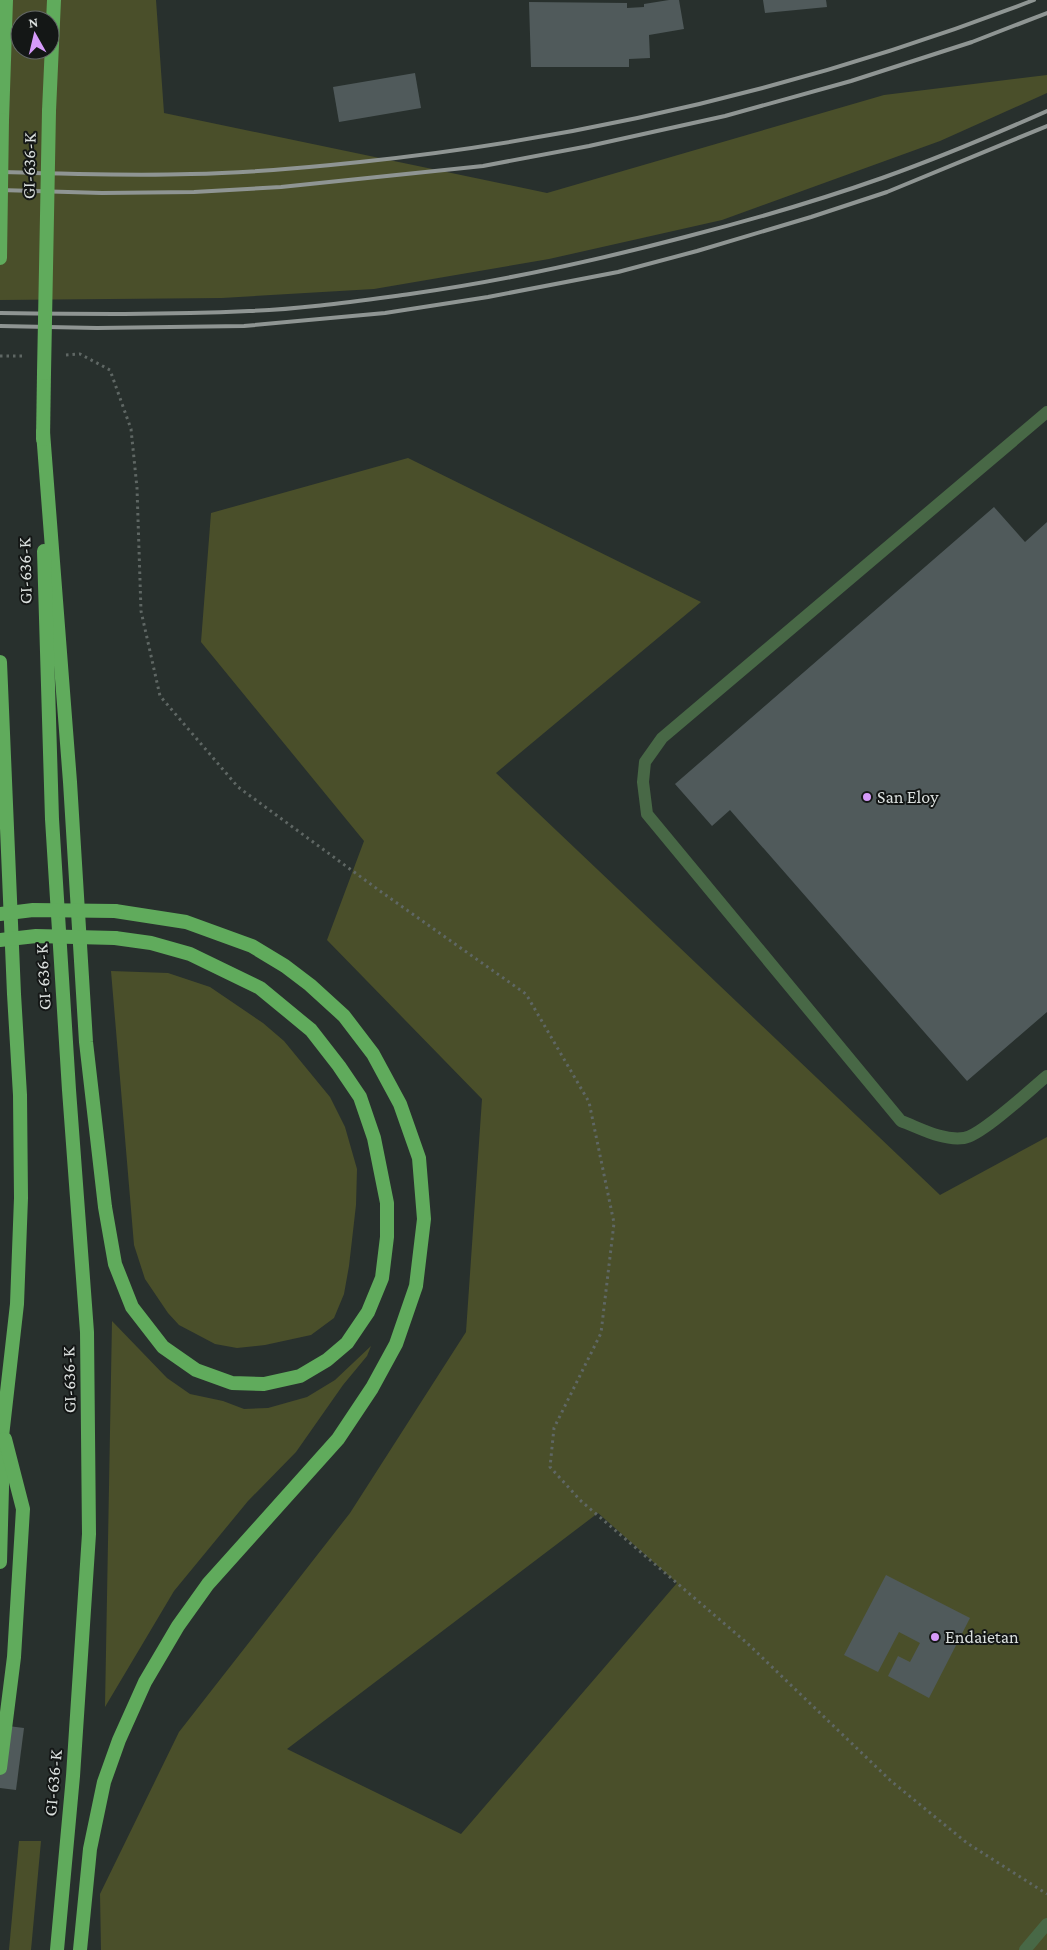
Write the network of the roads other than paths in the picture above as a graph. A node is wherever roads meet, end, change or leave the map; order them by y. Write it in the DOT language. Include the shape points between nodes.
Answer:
graph roads {
  1 [pos="6,0"];
  2 [pos="54,0"];
  3 [pos="0,258"];
  4 [pos="1047,412"];
  5 [pos="43,432"];
  6 [pos="0,662"];
  7 [pos="0,914"];
  8 [pos="0,940"];
  9 [pos="1047,1076"];
  10 [pos="1,1434"];
  11 [pos="0,1454"];
  12 [pos="0,1562"];
  13 [pos="0,1768"];
  14 [pos="1047,1924"];
  15 [pos="57,1950"];
  16 [pos="80,1950"];
  17 [pos="1025,1950"];
  1 -- 3 [label="highway, GI-636-K, bridge"];
  2 -- 5 [label="highway, GI-636-K, bridge"];
  4 -- 9 [label="lane" via="662,738 645,762 643,782 647,814 901,1121 940,1136 965,1138 994,1121"];
  5 -- 8 [label="highway, bridge" via="70,792 86,1042 114,1264 132,1307 163,1346 196,1370 232,1383 264,1384 300,1376 328,1360 347,1343 368,1312 382,1278 388,1237 387,1203 374,1138 360,1097 311,1030 260,988 190,954 151,943 115,938 36,936"];
  5 -- 15 [label="highway, GI-636-K" via="44,600 52,819 87,1332 89,1534 73,1776"];
  6 -- 10 [label="highway, GI-636-K" via="20,1094 21,1198 16,1304"];
  7 -- 16 [label="highway, bridge" via="33,910 115,911 186,922 252,946 285,966 344,1016 373,1054 400,1104 419,1158 424,1219 416,1286 396,1344 372,1388 338,1440 208,1584 178,1626 145,1682 104,1782 90,1849"];
  10 -- 11 [label="highway, GI-636-K"];
  10 -- 12 [label="highway, GI-636-K"];
  10 -- 13 [label="highway, GI-636-K" via="23,1509 14,1657"];
  14 -- 17 [label="lane"];
}
